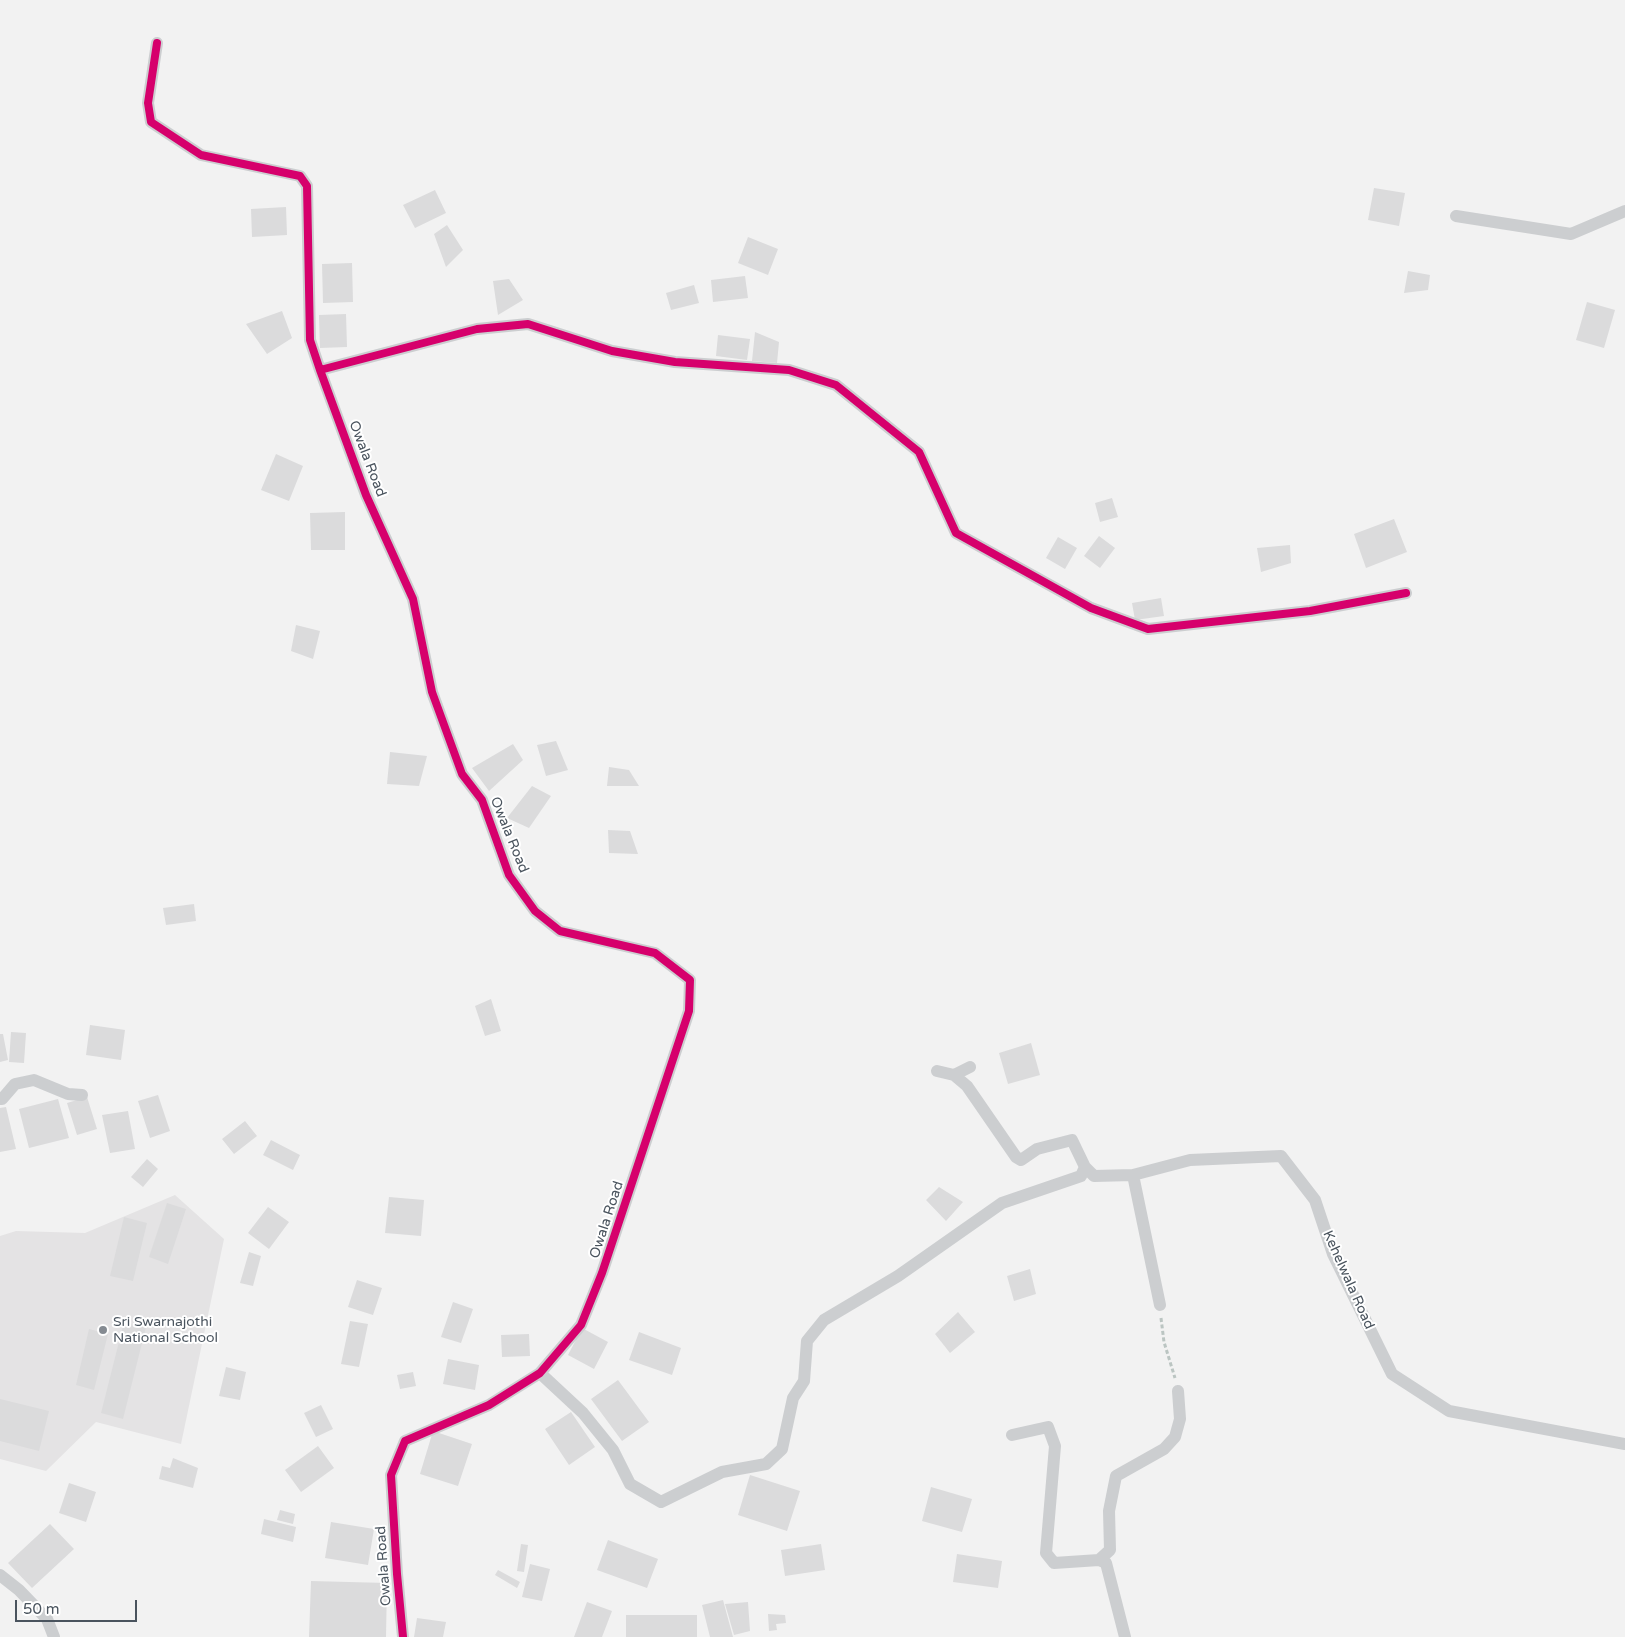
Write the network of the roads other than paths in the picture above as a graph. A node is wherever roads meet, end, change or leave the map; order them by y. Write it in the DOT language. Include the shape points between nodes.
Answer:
graph roads {
  1 [pos="157,43"];
  2 [pos="1625,211"];
  3 [pos="1456,216"];
  4 [pos="320,370"];
  5 [pos="1406,593"];
  6 [pos="970,1067"];
  7 [pos="937,1071"];
  8 [pos="954,1075"];
  9 [pos="82,1095"];
  10 [pos="0,1099"];
  11 [pos="1085,1167"];
  12 [pos="1133,1175"];
  13 [pos="1160,1305"];
  14 [pos="540,1373"];
  15 [pos="1178,1391"];
  16 [pos="1012,1435"];
  17 [pos="1625,1444"];
  18 [pos="1100,1560"];
  19 [pos="0,1575"];
  20 [pos="54,1637"];
  21 [pos="403,1637"];
  22 [pos="1125,1637"];
  1 -- 4 [label="street, Owala Road" via="148,103 152,122 201,155 300,176 307,186 310,340"];
  2 -- 3 [label="street" via="1571,234"];
  4 -- 5 [label="street" via="476,329 528,324 612,351 674,362 789,370 836,386 919,452 956,534 1091,608 1148,629 1310,611"];
  4 -- 14 [label="street, Owala Road" via="366,495 414,599 432,692 462,774 482,800 509,875 535,911 560,931 655,954 690,980 689,1011 602,1272 581,1325"];
  6 -- 8 [label="street"];
  7 -- 8 [label="street"];
  8 -- 11 [label="street" via="967,1086 1016,1157 1021,1160 1036,1148 1072,1140"];
  9 -- 10 [label="street" via="68,1094 34,1080 15,1084"];
  11 -- 12 [label="street, Kehelwala Road" via="1094,1176"];
  11 -- 14 [label="street" via="1081,1176 1002,1203 898,1276 824,1320 807,1341 804,1381 793,1398 782,1449 766,1464 722,1472 661,1502 630,1484 614,1450 583,1413"];
  12 -- 13 [label="street"];
  12 -- 17 [label="street, Kehelwala Road" via="1190,1160 1281,1156 1314,1200 1333,1254 1392,1374 1449,1411"];
  14 -- 21 [label="street, Owala Road" via="489,1405 405,1441 391,1475"];
  15 -- 18 [label="street" via="1180,1419 1175,1437 1164,1449 1116,1476 1110,1511 1110,1550"];
  16 -- 18 [label="street" via="1048,1427 1055,1446 1046,1553 1054,1563"];
  18 -- 22 [label="street" via="1106,1563"];
  19 -- 20 [label="street" via="47,1619"];
}
